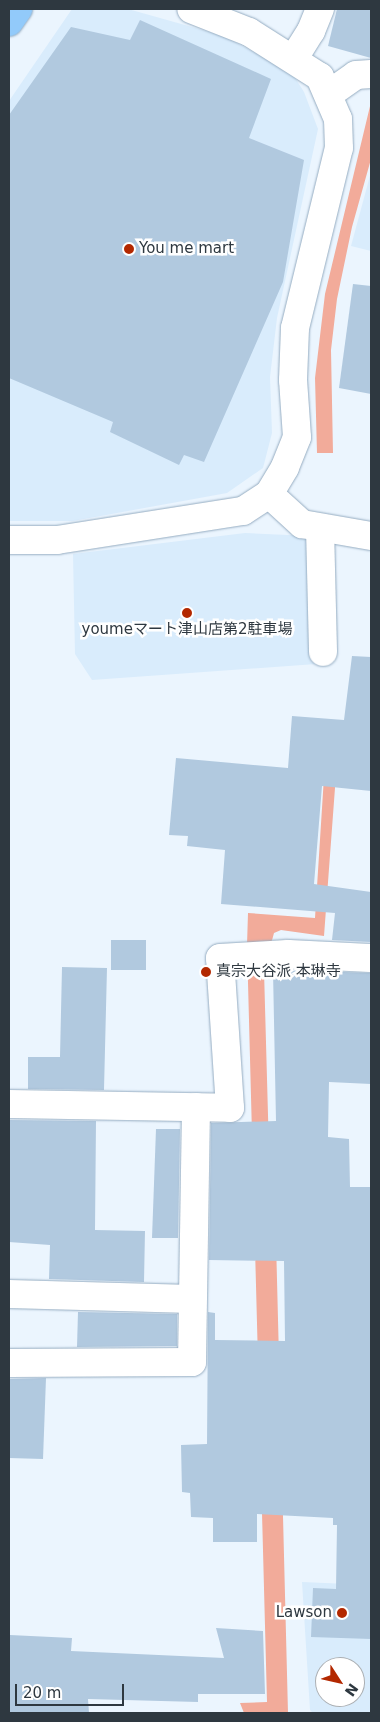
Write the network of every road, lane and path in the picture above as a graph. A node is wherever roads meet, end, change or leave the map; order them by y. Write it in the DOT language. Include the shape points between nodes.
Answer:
graph roads {
  1 [pos="18,9"];
  2 [pos="191,9"];
  3 [pos="320,9"];
  4 [pos="9,22"];
  5 [pos="294,58"];
  6 [pos="371,74"];
  7 [pos="329,94"];
  8 [pos="269,494"];
  9 [pos="320,528"];
  10 [pos="371,536"];
  11 [pos="9,540"];
  12 [pos="323,652"];
  13 [pos="371,958"];
  14 [pos="9,1104"];
  15 [pos="196,1107"];
  16 [pos="9,1294"];
  17 [pos="192,1299"];
  18 [pos="9,1363"];
  1 -- 4 [label="highway"];
  2 -- 5 [label="street" via="249,32"];
  3 -- 5 [label="street"];
  5 -- 7 [label="street" via="320,77"];
  6 -- 7 [label="street" via="356,75"];
  7 -- 8 [label="street" via="338,119 339,148 295,328 293,380 297,437"];
  8 -- 9 [label="street" via="302,524"];
  8 -- 11 [label="street" via="243,511 210,519 58,540"];
  9 -- 10 [label="street"];
  9 -- 12 [label="street"];
  13 -- 15 [label="street" via="220,958 230,1108"];
  14 -- 15 [label="street"];
  15 -- 17 [label="street"];
  16 -- 17 [label="street"];
  17 -- 18 [label="street" via="192,1362"];
}
